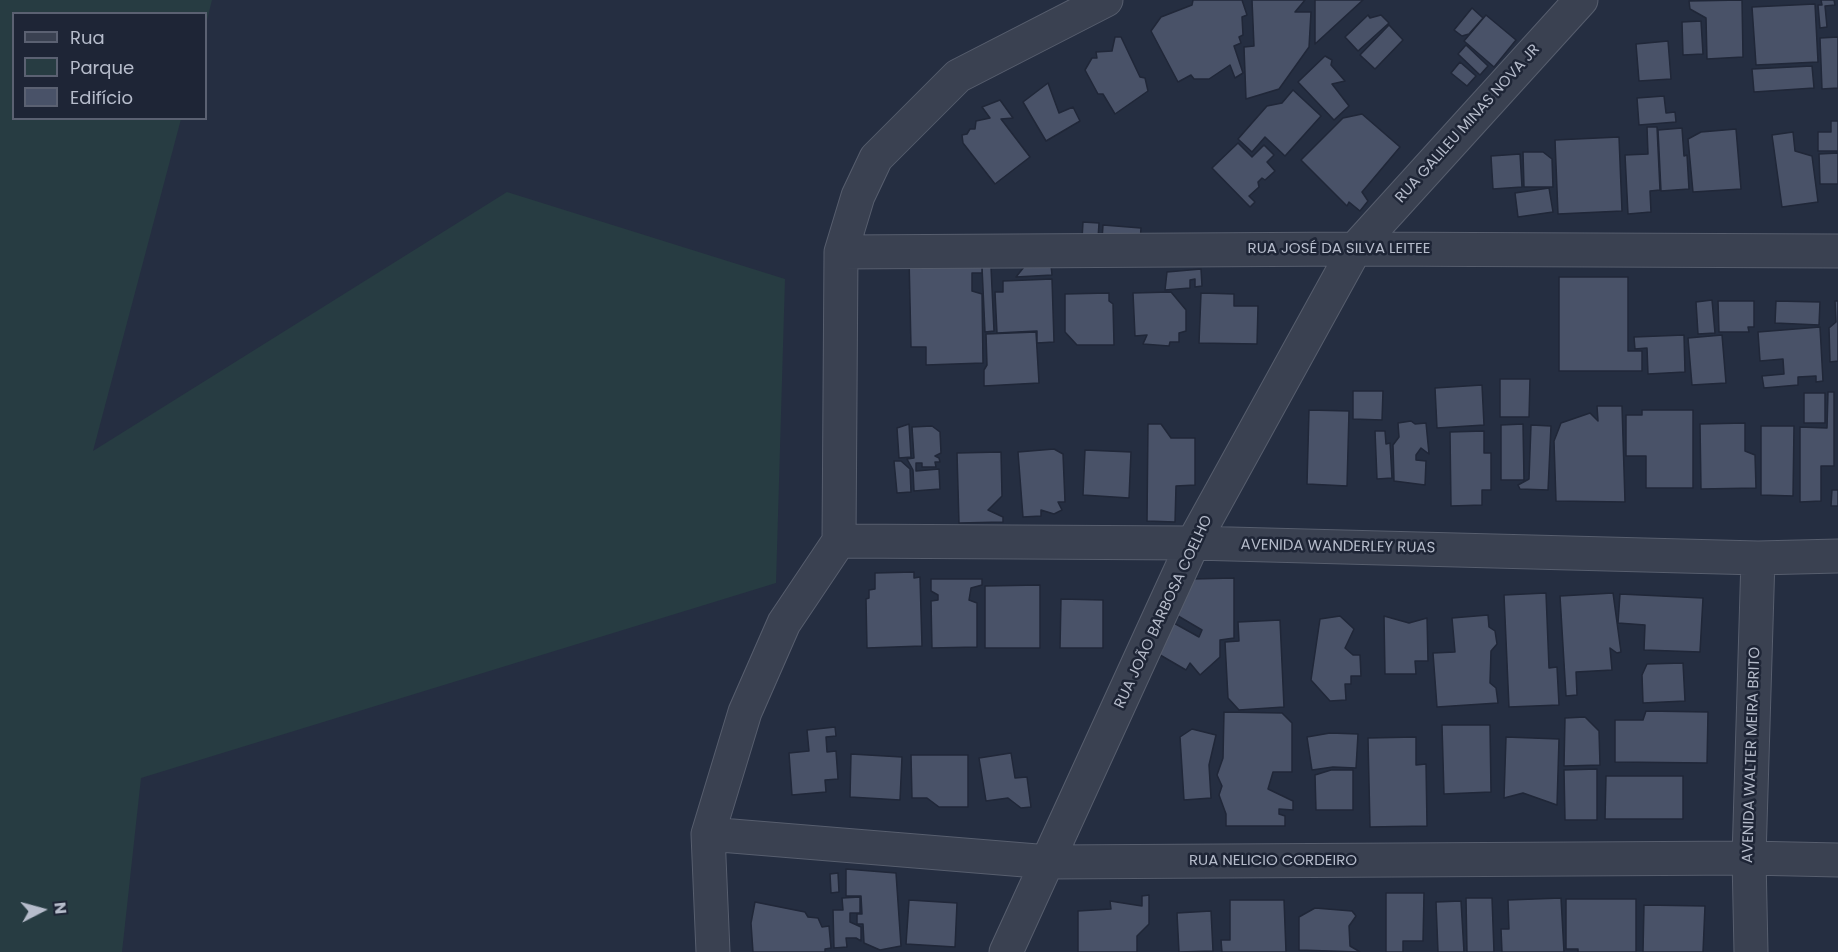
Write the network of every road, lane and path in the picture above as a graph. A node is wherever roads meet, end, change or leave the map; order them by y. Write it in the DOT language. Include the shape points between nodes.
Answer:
graph roads {
  1 [pos="1106,0"];
  2 [pos="1581,0"];
  3 [pos="1355,249"];
  4 [pos="1838,251"];
  5 [pos="841,252"];
  6 [pos="839,541"];
  7 [pos="1193,543"];
  8 [pos="1838,556"];
  9 [pos="1758,558"];
  10 [pos="708,834"];
  11 [pos="1749,858"];
  12 [pos="1838,860"];
  13 [pos="1049,862"];
  14 [pos="713,952"];
  15 [pos="1006,952"];
  16 [pos="1751,952"];
  1 -- 5 [label="street" via="958,76 876,159 858,196"];
  2 -- 3 [label="street, RUA GALILEU MINAS NOVA JR"];
  3 -- 4 [label="street, RUA JOSÉ DA SILVA LEITEE"];
  3 -- 5 [label="street, RUA JOSÉ DA SILVA LEITEE"];
  3 -- 7 [label="street, RUA JOÃO BARBOSA COELHO"];
  5 -- 6 [label="street"];
  6 -- 7 [label="street, AVENIDA WANDERLEY RUAS"];
  6 -- 10 [label="street" via="780,633 745,712"];
  7 -- 9 [label="street, AVENIDA WANDERLEY RUAS"];
  7 -- 13 [label="street, RUA JOÃO BARBOSA COELHO"];
  8 -- 9 [label="street, AVENIDA WANDERLEY RUAS"];
  9 -- 11 [label="street, AVENIDA WALTER MEIRA BRITO"];
  10 -- 13 [label="street, RUA NELICIO CORDEIRO"];
  10 -- 14 [label="street"];
  11 -- 12 [label="street, RUA NELICIO CORDEIRO"];
  11 -- 13 [label="street, RUA NELICIO CORDEIRO"];
  11 -- 16 [label="street, AVENIDA WALTER MEIRA BRITO"];
  13 -- 15 [label="street, RUA JOÃO BARBOSA COELHO"];
}
